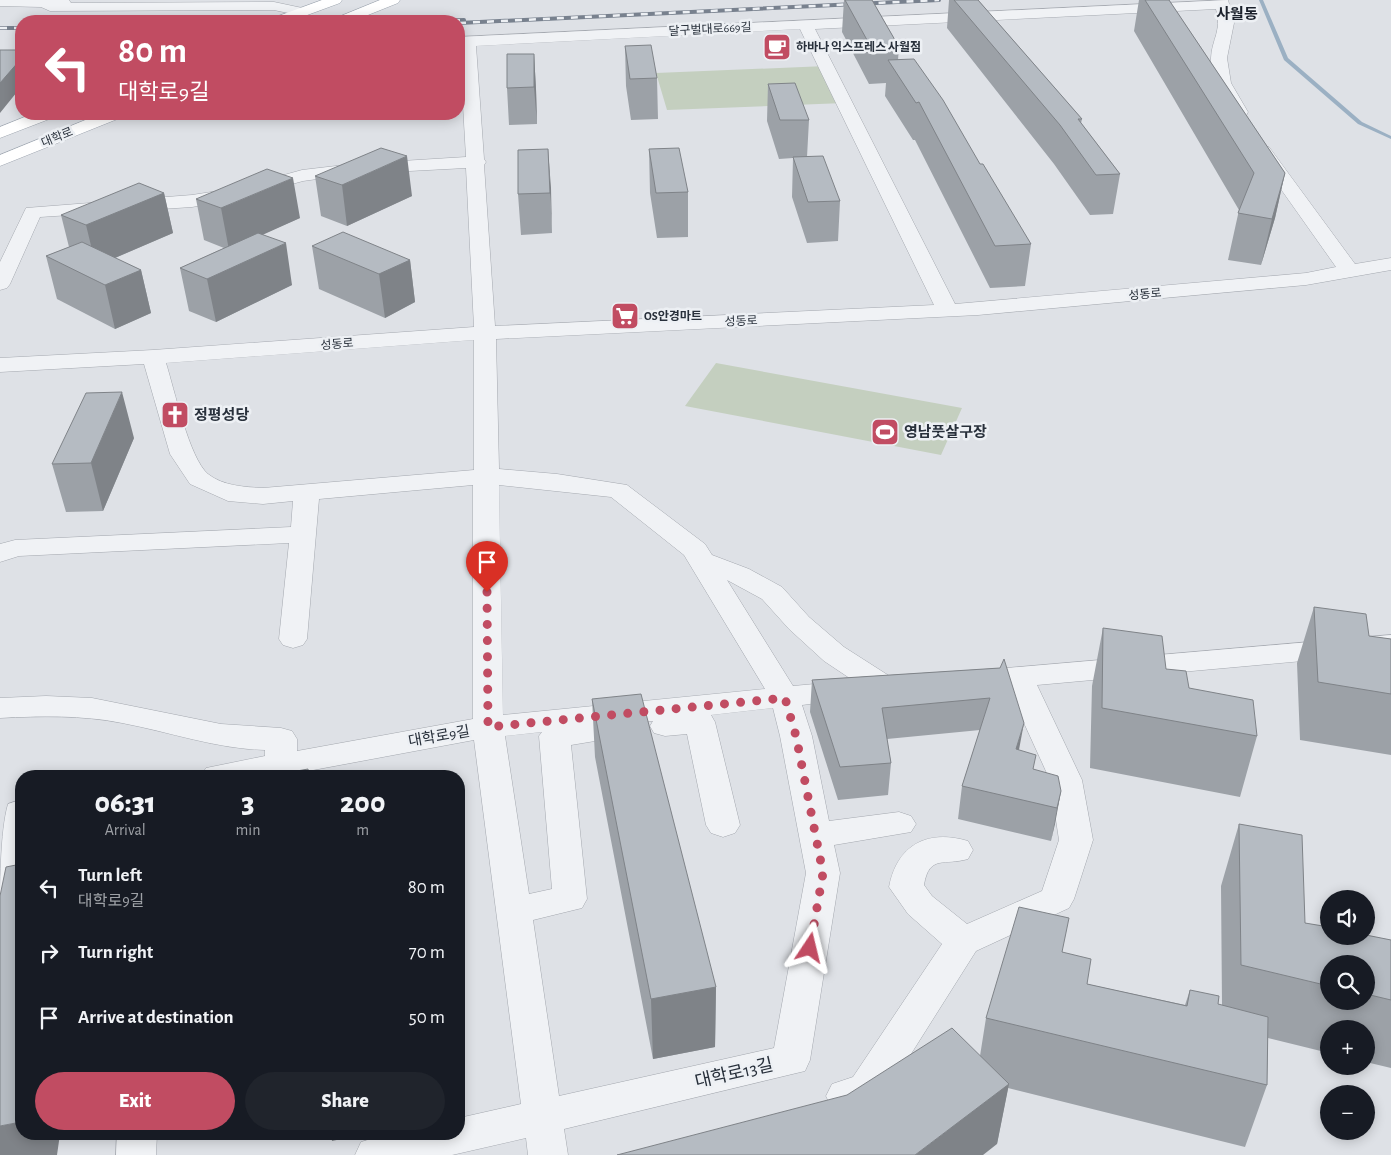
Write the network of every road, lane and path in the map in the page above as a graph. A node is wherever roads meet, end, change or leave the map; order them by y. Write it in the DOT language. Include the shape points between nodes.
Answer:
graph roads {
  1 [pos="245,0"];
  2 [pos="334,0"];
  3 [pos="393,0"];
  4 [pos="45,1"];
  5 [pos="0,2"];
  6 [pos="1221,2"];
  7 [pos="299,13"];
  8 [pos="294,15"];
  9 [pos="356,15"];
  10 [pos="805,24"];
  11 [pos="465,41"];
  12 [pos="465,60"];
  13 [pos="31,120"];
  14 [pos="99,120"];
  15 [pos="0,133"];
  16 [pos="0,161"];
  17 [pos="476,162"];
  18 [pos="1391,264"];
  19 [pos="1350,272"];
  20 [pos="0,284"];
  21 [pos="948,311"];
  22 [pos="485,333"];
  23 [pos="153,357"];
  24 [pos="0,365"];
  25 [pos="486,476"];
  26 [pos="307,492"];
  27 [pos="302,534"];
  28 [pos="0,554"];
  29 [pos="702,561"];
  30 [pos="293,639"];
  31 [pos="1391,644"];
  32 [pos="1018,677"];
  33 [pos="942,684"];
  34 [pos="883,686"];
  35 [pos="913,686"];
  36 [pos="785,698"];
  37 [pos="0,708"];
  38 [pos="488,727"];
  39 [pos="280,765"];
  40 [pos="251,770"];
  41 [pos="14,813"];
  42 [pos="723,824"];
  43 [pos="899,824"];
  44 [pos="815,834"];
  45 [pos="956,850"];
  46 [pos="8,856"];
  47 [pos="514,910"];
  48 [pos="10,915"];
  49 [pos="963,941"];
  50 [pos="819,1104"];
  51 [pos="543,1117"];
  52 [pos="465,1135"];
  53 [pos="137,1140"];
  54 [pos="441,1140"];
  55 [pos="136,1155"];
  56 [pos="375,1155"];
  57 [pos="548,1155"];
  1 -- 4 [label="street"];
  2 -- 7 [label="main road"];
  3 -- 9 [label="main road"];
  4 -- 5 [label="street"];
  4 -- 7 [label="street" via="50,7 274,6"];
  6 -- 10 [label="street, 달구벌대로669길"];
  6 -- 19 [label="street" via="1227,23 1219,58 1223,83 1273,167"];
  7 -- 8 [label="main road"];
  10 -- 11 [label="street, 달구벌대로669길"];
  10 -- 21 [label="street"];
  12 -- 17 [label="street, 달구벌대로669길"];
  13 -- 15 [label="main road, 대학로"];
  14 -- 16 [label="main road, 대학로"];
  17 -- 20 [label="street" via="353,169 302,176 192,201 34,212"];
  17 -- 22 [label="street, 달구벌대로669길"];
  18 -- 19 [label="street, 성동로"];
  19 -- 21 [label="street, 성동로" via="1306,279"];
  21 -- 22 [label="street, 성동로"];
  22 -- 23 [label="street, 성동로"];
  22 -- 25 [label="street, 달구벌대로669길"];
  23 -- 24 [label="street, 성동로"];
  23 -- 26 [label="street, 대학로13길" via="182,454 199,479 228,494 263,496"];
  25 -- 26 [label="street, 대학로13길"];
  25 -- 29 [label="street, 대학로13길" via="618,490 695,550"];
  25 -- 38 [label="street, 달구벌대로669길"];
  26 -- 27 [label="street"];
  27 -- 28 [label="street" via="15,548"];
  27 -- 30 [label="street"];
  29 -- 34 [label="street" via="739,575 772,593 834,654"];
  29 -- 36 [label="street, 대학로13길"];
  31 -- 32 [label="street"];
  32 -- 33 [label="street"];
  32 -- 49 [label="street" via="1066,780 1076,840 1057,899"];
  34 -- 35 [label="street, 대학로9길"];
  34 -- 36 [label="street, 대학로9길"];
  36 -- 38 [label="street, 대학로9길"];
  36 -- 44 [label="street, 대학로13길" via="796,736"];
  37 -- 39 [label="street" via="61,705 120,712 254,740 282,739"];
  38 -- 39 [label="street, 대학로9길"];
  38 -- 47 [label="street, 달구벌대로669길"];
  39 -- 40 [label="street, 대학로9길"];
  41 -- 46 [label="street"];
  42 -- 47 [label="street" via="700,722 555,736 570,899"];
  43 -- 44 [label="street"];
  44 -- 51 [label="street, 대학로13길" via="823,873 791,1060"];
  45 -- 49 [label="street" via="939,849 919,855 908,869 906,887 920,905"];
  46 -- 48 [label="street"];
  47 -- 51 [label="street, 달구벌대로669길"];
  49 -- 50 [label="street" via="866,1090"];
  51 -- 52 [label="street, 대학로13길"];
  51 -- 57 [label="street, 달구벌대로669길"];
  53 -- 55 [label="street"];
  54 -- 56 [label="street, 대학로13길"];
}
